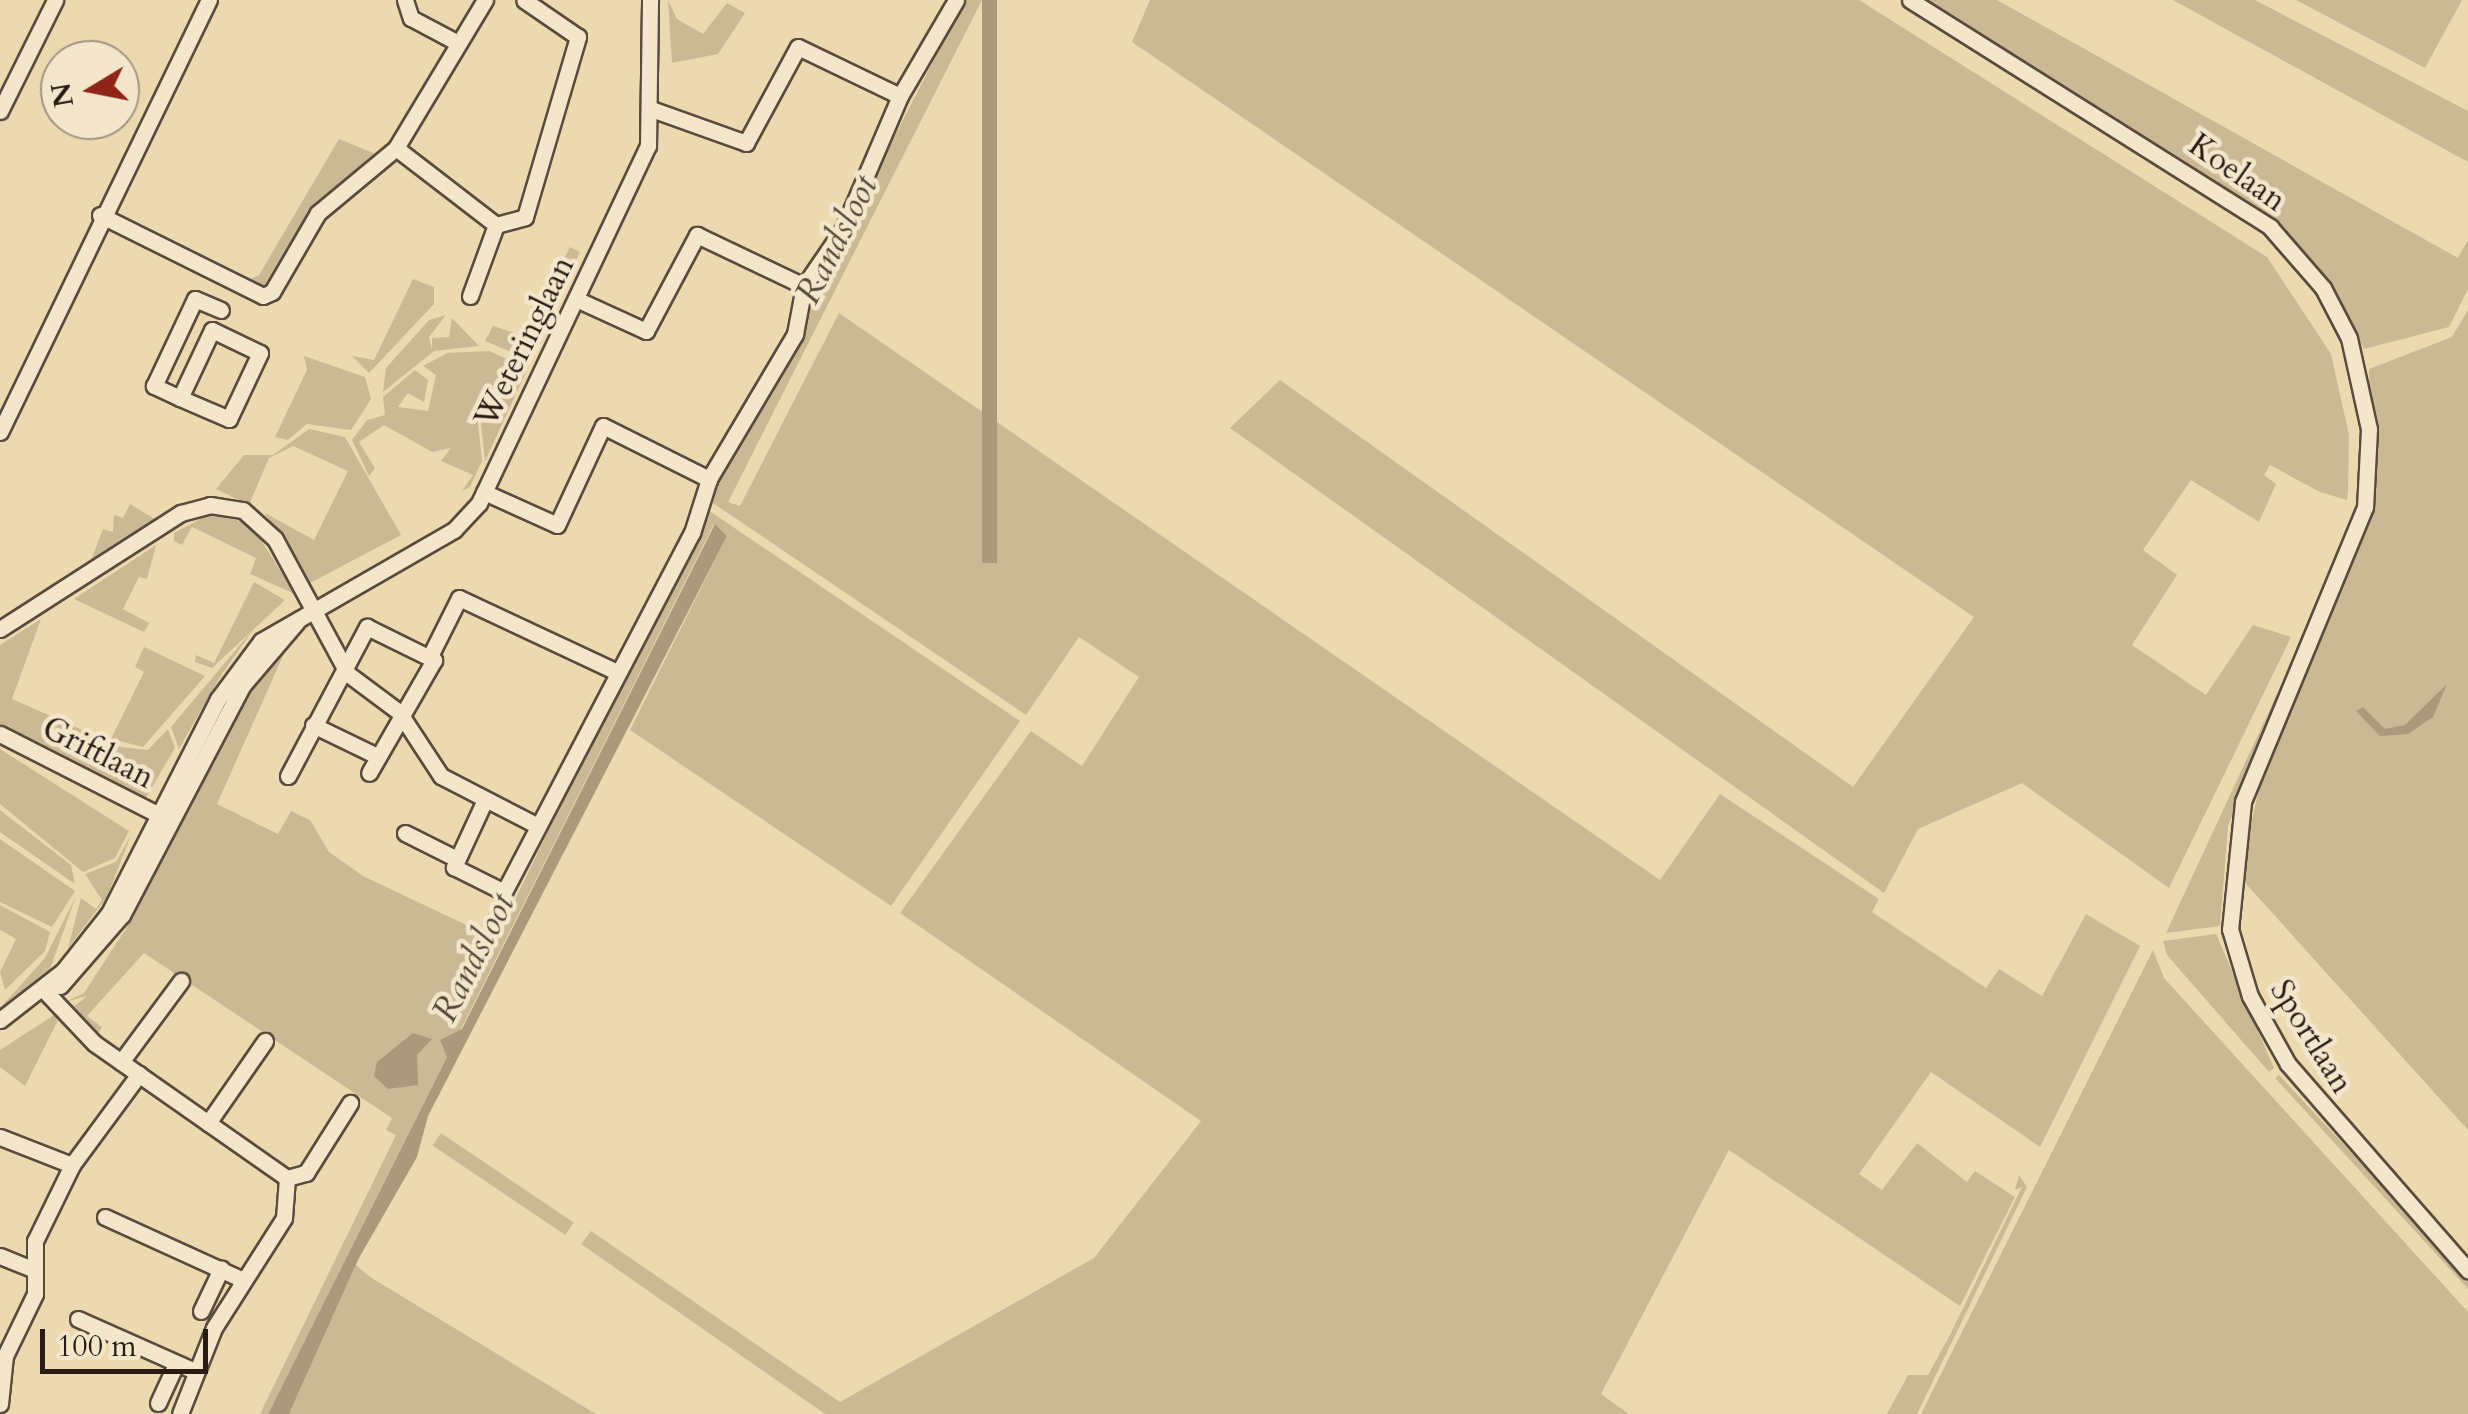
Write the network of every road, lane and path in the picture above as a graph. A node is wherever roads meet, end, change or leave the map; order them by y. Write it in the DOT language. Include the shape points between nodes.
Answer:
graph roads {
  1 [pos="55,0"];
  2 [pos="208,0"];
  3 [pos="405,0"];
  4 [pos="485,0"];
  5 [pos="524,0"];
  6 [pos="650,0"];
  7 [pos="956,0"];
  8 [pos="1910,0"];
  9 [pos="458,44"];
  10 [pos="900,96"];
  11 [pos="654,110"];
  12 [pos="0,111"];
  13 [pos="396,148"];
  14 [pos="100,215"];
  15 [pos="496,225"];
  16 [pos="804,286"];
  17 [pos="470,296"];
  18 [pos="576,299"];
  19 [pos="221,310"];
  20 [pos="180,398"];
  21 [pos="2,422"];
  22 [pos="709,478"];
  23 [pos="484,492"];
  24 [pos="2365,507"];
  25 [pos="307,613"];
  26 [pos="0,629"];
  27 [pos="429,658"];
  28 [pos="342,664"];
  29 [pos="613,670"];
  30 [pos="398,712"];
  31 [pos="313,725"];
  32 [pos="0,734"];
  33 [pos="377,756"];
  34 [pos="369,773"];
  35 [pos="288,776"];
  36 [pos="484,802"];
  37 [pos="165,818"];
  38 [pos="534,824"];
  39 [pos="405,833"];
  40 [pos="457,859"];
  41 [pos="181,981"];
  42 [pos="46,992"];
  43 [pos="0,1020"];
  44 [pos="0,1031"];
  45 [pos="265,1040"];
  46 [pos="122,1062"];
  47 [pos="139,1074"];
  48 [pos="350,1104"];
  49 [pos="208,1123"];
  50 [pos="0,1138"];
  51 [pos="72,1164"];
  52 [pos="286,1178"];
  53 [pos="105,1217"];
  54 [pos="0,1256"];
  55 [pos="34,1269"];
  56 [pos="221,1269"];
  57 [pos="2468,1270"];
  58 [pos="243,1280"];
  59 [pos="201,1311"];
  60 [pos="78,1319"];
  61 [pos="176,1364"];
  62 [pos="195,1371"];
  63 [pos="2,1373"];
  64 [pos="158,1402"];
  65 [pos="0,1404"];
  66 [pos="180,1414"];
  1 -- 12 [label="street"];
  2 -- 14 [label="street"];
  3 -- 9 [label="street" via="411,18"];
  4 -- 9 [label="street"];
  5 -- 15 [label="street" via="569,26 578,53 552,115 538,195 525,217"];
  6 -- 11 [label="street, Weteringlaan"];
  7 -- 10 [label="street"];
  8 -- 24 [label="street, Koelaan" via="2212,185 2304,262 2358,364 2370,452"];
  9 -- 13 [label="street"];
  10 -- 11 [label="street" via="798,47 746,143"];
  10 -- 16 [label="street" via="843,229"];
  11 -- 18 [label="street, Weteringlaan" via="636,177"];
  13 -- 14 [label="street" via="318,213 262,296"];
  13 -- 15 [label="street"];
  14 -- 21 [label="street"];
  15 -- 17 [label="street"];
  16 -- 18 [label="street" via="697,234 646,331"];
  16 -- 22 [label="street" via="795,334"];
  18 -- 23 [label="street, Weteringlaan"];
  19 -- 20 [label="street" via="194,299 154,386"];
  20 -- 20 [label="street" via="229,419 260,352 212,330"];
  22 -- 23 [label="street" via="603,426 557,525"];
  22 -- 29 [label="street" via="692,533"];
  23 -- 25 [label="street, Weteringlaan" via="454,530"];
  24 -- 57 [label="street, Sportlaan" via="2243,802 2230,929 2250,996 2288,1064"];
  25 -- 26 [label="street" via="267,528 243,510 210,504 181,513"];
  25 -- 28 [label="street"];
  25 -- 37 [label="street, Weteringlaan" via="243,684"];
  27 -- 28 [label="street" via="367,627"];
  27 -- 29 [label="street" via="459,598"];
  27 -- 30 [label="street" via="412,706"];
  28 -- 30 [label="street"];
  28 -- 31 [label="street"];
  29 -- 38 [label="street" via="550,812"];
  30 -- 33 [label="street"];
  30 -- 36 [label="street" via="441,776"];
  31 -- 33 [label="street"];
  31 -- 35 [label="street"];
  32 -- 37 [label="street, Griftlaan"];
  33 -- 34 [label="street"];
  36 -- 38 [label="street"];
  36 -- 40 [label="street"];
  37 -- 42 [label="street, Weteringlaan" via="106,938"];
  38 -- 40 [label="street" via="504,892 454,867"];
  39 -- 40 [label="street"];
  41 -- 46 [label="street"];
  42 -- 43 [label="street, Weteringlaan"];
  42 -- 44 [label="street, Weteringlaan"];
  42 -- 46 [label="street"];
  45 -- 49 [label="street"];
  46 -- 47 [label="street"];
  47 -- 49 [label="street"];
  47 -- 51 [label="street"];
  48 -- 52 [label="street" via="306,1173"];
  49 -- 52 [label="street"];
  50 -- 51 [label="street"];
  51 -- 55 [label="street" via="35,1241"];
  52 -- 58 [label="street" via="284,1218"];
  53 -- 56 [label="street"];
  54 -- 55 [label="street"];
  55 -- 63 [label="street" via="35,1294"];
  56 -- 58 [label="street"];
  56 -- 59 [label="street"];
  58 -- 62 [label="street"];
  60 -- 61 [label="street"];
  61 -- 62 [label="street"];
  61 -- 64 [label="street"];
  62 -- 66 [label="street"];
  63 -- 65 [label="street"];
}
